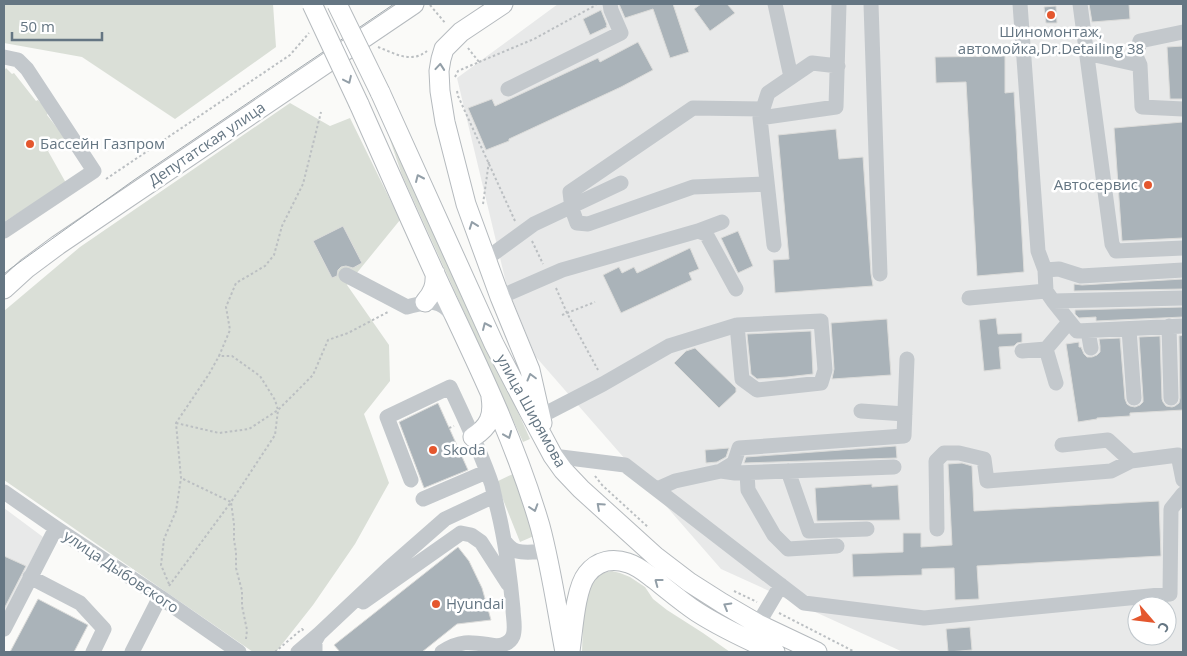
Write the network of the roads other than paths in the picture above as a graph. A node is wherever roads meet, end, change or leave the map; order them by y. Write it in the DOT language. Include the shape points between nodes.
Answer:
graph roads {
  1 [pos="312,4"];
  2 [pos="337,4"];
  3 [pos="503,4"];
  4 [pos="610,4"];
  5 [pos="775,4"];
  6 [pos="839,4"];
  7 [pos="871,4"];
  8 [pos="1020,4"];
  9 [pos="1080,4"];
  10 [pos="408,5"];
  11 [pos="1183,32"];
  12 [pos="1086,53"];
  13 [pos="4,57"];
  14 [pos="1140,65"];
  15 [pos="838,66"];
  16 [pos="791,77"];
  17 [pos="508,89"];
  18 [pos="1183,108"];
  19 [pos="761,114"];
  20 [pos="621,182"];
  21 [pos="767,184"];
  22 [pos="572,206"];
  23 [pos="722,222"];
  24 [pos="4,231"];
  25 [pos="698,232"];
  26 [pos="774,245"];
  27 [pos="1183,248"];
  28 [pos="486,259"];
  29 [pos="1045,270"];
  30 [pos="1183,270"];
  31 [pos="435,273"];
  32 [pos="880,274"];
  33 [pos="346,276"];
  34 [pos="4,289"];
  35 [pos="736,289"];
  36 [pos="1049,296"];
  37 [pos="500,297"];
  38 [pos="969,298"];
  39 [pos="1183,298"];
  40 [pos="416,305"];
  41 [pos="457,322"];
  42 [pos="1069,322"];
  43 [pos="737,325"];
  44 [pos="1176,326"];
  45 [pos="1129,329"];
  46 [pos="1088,331"];
  47 [pos="1046,348"];
  48 [pos="1091,348"];
  49 [pos="1022,351"];
  50 [pos="908,359"];
  51 [pos="485,379"];
  52 [pos="1056,383"];
  53 [pos="1134,398"];
  54 [pos="1171,398"];
  55 [pos="860,411"];
  56 [pos="905,414"];
  57 [pos="541,416"];
  58 [pos="473,437"];
  59 [pos="1062,445"];
  60 [pos="550,448"];
  61 [pos="1131,461"];
  62 [pos="894,466"];
  63 [pos="721,471"];
  64 [pos="788,471"];
  65 [pos="486,472"];
  66 [pos="747,473"];
  67 [pos="411,480"];
  68 [pos="1183,480"];
  69 [pos="657,489"];
  70 [pos="4,492"];
  71 [pos="1183,494"];
  72 [pos="494,496"];
  73 [pos="423,499"];
  74 [pos="56,528"];
  75 [pos="868,529"];
  76 [pos="937,529"];
  77 [pos="504,540"];
  78 [pos="837,546"];
  79 [pos="548,559"];
  80 [pos="30,577"];
  81 [pos="782,585"];
  82 [pos="511,589"];
  83 [pos="165,591"];
  84 [pos="763,616"];
  85 [pos="332,621"];
  86 [pos="4,629"];
  87 [pos="319,634"];
  88 [pos="738,635"];
  89 [pos="242,648"];
  90 [pos="93,652"];
  91 [pos="132,652"];
  92 [pos="298,652"];
  93 [pos="315,652"];
  94 [pos="442,652"];
  95 [pos="565,652"];
  96 [pos="570,652"];
  97 [pos="754,652"];
  98 [pos="775,652"];
  99 [pos="817,652"];
  1 -- 31 [label="main road, one-way, bridge"];
  60 -- 2 [label="main road, улица Ширямова, one-way, bridge" via="494,344"];
  28 -- 3 [label="main road, one-way" via="466,204 445,122 439,71 447,45 460,32"];
  4 -- 17 [label="street" via="622,33"];
  5 -- 16 [label="street"];
  6 -- 15 [label="street"];
  7 -- 32 [label="street"];
  8 -- 29 [label="street" via="1038,251"];
  9 -- 12 [label="street"];
  10 -- 34 [label="main road, Депутатская улица" via="58,245"];
  11 -- 14 [label="street" via="1140,41 1136,56"];
  12 -- 14 [label="street"];
  12 -- 27 [label="street" via="1112,244 1116,251"];
  13 -- 24 [label="street" via="18,60 27,68 94,171"];
  14 -- 18 [label="street" via="1142,107"];
  15 -- 16 [label="street" via="812,63"];
  15 -- 19 [label="street" via="836,107"];
  16 -- 19 [label="street" via="768,93"];
  19 -- 21 [label="street"];
  19 -- 22 [label="street" via="692,108 570,192"];
  20 -- 22 [label="street"];
  21 -- 22 [label="street" via="693,187 588,224 577,223"];
  21 -- 26 [label="street"];
  22 -- 28 [label="street" via="534,224"];
  23 -- 25 [label="street"];
  25 -- 35 [label="street" via="706,234"];
  25 -- 37 [label="street" via="562,270"];
  28 -- 37 [label="main road"];
  29 -- 30 [label="street" via="1059,269 1081,276"];
  29 -- 36 [label="street"];
  31 -- 40 [label="main road" via="433,291"];
  31 -- 41 [label="main road"];
  33 -- 40 [label="street"];
  36 -- 38 [label="street"];
  36 -- 39 [label="street"];
  36 -- 42 [label="street"];
  57 -- 37 [label="main road, one-way" via="530,370"];
  40 -- 41 [label="street" via="443,305"];
  41 -- 51 [label="main road"];
  42 -- 46 [label="street" via="1076,331"];
  42 -- 47 [label="street"];
  43 -- 43 [label="street" via="742,379 757,390 821,383 825,370 822,321"];
  43 -- 57 [label="street" via="669,346"];
  44 -- 45 [label="street"];
  44 -- 54 [label="street"];
  45 -- 46 [label="street"];
  45 -- 53 [label="street"];
  46 -- 48 [label="street"];
  47 -- 49 [label="street"];
  47 -- 52 [label="street"];
  50 -- 56 [label="street"];
  51 -- 58 [label="main road" via="493,413 481,432"];
  51 -- 79 [label="main road, one-way" via="519,462"];
  55 -- 56 [label="street"];
  56 -- 63 [label="street" via="904,436 739,448 734,463"];
  57 -- 60 [label="main road"];
  58 -- 65 [label="street"];
  58 -- 67 [label="street" via="450,387 387,417"];
  59 -- 61 [label="street" via="1108,440"];
  60 -- 69 [label="street" via="580,459 624,464"];
  84 -- 60 [label="main road, улица Ширямова, one-way" via="722,603 655,556 571,480"];
  61 -- 68 [label="street" via="1178,455"];
  61 -- 76 [label="street" via="1111,470 987,481 984,459 944,453 936,461"];
  62 -- 64 [label="street"];
  63 -- 66 [label="street"];
  63 -- 69 [label="street" via="675,481"];
  64 -- 66 [label="street"];
  64 -- 75 [label="street" via="809,531"];
  65 -- 72 [label="street"];
  65 -- 73 [label="street"];
  66 -- 78 [label="street" via="748,490 774,535 788,549"];
  69 -- 81 [label="street"];
  70 -- 74 [label="street, улица Дыбовского"];
  71 -- 81 [label="street" via="1171,509 1170,594 924,618 804,603"];
  72 -- 77 [label="street"];
  72 -- 85 [label="street" via="445,519"];
  74 -- 80 [label="street"];
  74 -- 83 [label="street, улица Дыбовского"];
  77 -- 79 [label="street" via="514,550 543,552"];
  77 -- 82 [label="street"];
  79 -- 95 [label="main road"];
  80 -- 86 [label="street"];
  80 -- 90 [label="street" via="80,603 104,629"];
  81 -- 84 [label="street"];
  82 -- 85 [label="street" via="481,542 471,535 461,534 356,608"];
  82 -- 94 [label="street" via="514,629 508,643 498,646 465,642"];
  83 -- 89 [label="street, улица Дыбовского"];
  83 -- 91 [label="street"];
  84 -- 99 [label="main road, улица Ширямова"];
  85 -- 87 [label="street"];
  87 -- 92 [label="street"];
  87 -- 93 [label="street"];
  88 -- 96 [label="main road, one-way" via="695,611 633,564 607,561 591,569 582,582"];
  88 -- 97 [label="street"];
  88 -- 98 [label="main road"];
}
